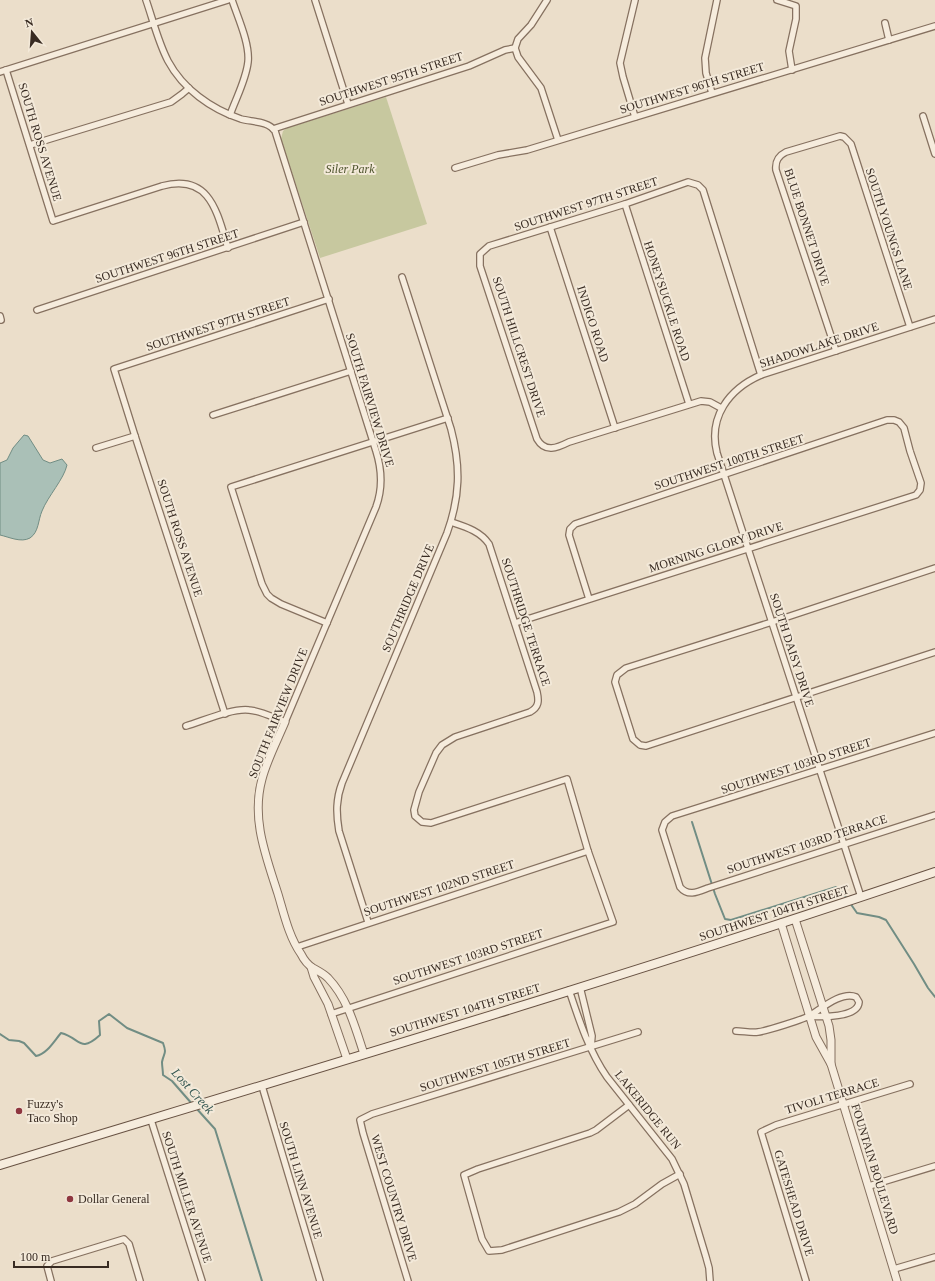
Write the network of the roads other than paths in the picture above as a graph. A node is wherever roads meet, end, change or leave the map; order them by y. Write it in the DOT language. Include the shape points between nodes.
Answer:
graph roads {
  1 [pos="146,0"];
  2 [pos="228,0"];
  3 [pos="232,0"];
  4 [pos="315,0"];
  5 [pos="547,0"];
  6 [pos="635,0"];
  7 [pos="717,0"];
  8 [pos="776,0"];
  9 [pos="154,23"];
  10 [pos="885,23"];
  11 [pos="935,26"];
  12 [pos="890,40"];
  13 [pos="515,48"];
  14 [pos="792,70"];
  15 [pos="3,71"];
  16 [pos="189,88"];
  17 [pos="712,93"];
  18 [pos="348,104"];
  19 [pos="230,115"];
  20 [pos="923,116"];
  21 [pos="635,117"];
  22 [pos="273,129"];
  23 [pos="846,138"];
  24 [pos="558,140"];
  25 [pos="30,145"];
  26 [pos="935,154"];
  27 [pos="455,168"];
  28 [pos="625,204"];
  29 [pos="304,222"];
  30 [pos="550,227"];
  31 [pos="228,248"];
  32 [pos="482,252"];
  33 [pos="402,277"];
  34 [pos="329,299"];
  35 [pos="37,310"];
  36 [pos="935,319"];
  37 [pos="910,328"];
  38 [pos="836,351"];
  39 [pos="114,369"];
  40 [pos="351,371"];
  41 [pos="761,375"];
  42 [pos="689,404"];
  43 [pos="721,408"];
  44 [pos="213,415"];
  45 [pos="448,418"];
  46 [pos="615,428"];
  47 [pos="135,436"];
  48 [pos="373,442"];
  49 [pos="96,448"];
  50 [pos="724,474"];
  51 [pos="921,488"];
  52 [pos="451,522"];
  53 [pos="748,548"];
  54 [pos="935,568"];
  55 [pos="588,599"];
  56 [pos="772,622"];
  57 [pos="327,623"];
  58 [pos="515,623"];
  59 [pos="935,652"];
  60 [pos="796,697"];
  61 [pos="225,714"];
  62 [pos="285,722"];
  63 [pos="186,726"];
  64 [pos="935,733"];
  65 [pos="820,770"];
  66 [pos="935,815"];
  67 [pos="843,844"];
  68 [pos="588,851"];
  69 [pos="935,872"];
  70 [pos="686,892"];
  71 [pos="857,898"];
  72 [pos="796,918"];
  73 [pos="368,922"];
  74 [pos="781,923"];
  75 [pos="297,947"];
  76 [pos="311,967"];
  77 [pos="580,987"];
  78 [pos="569,990"];
  79 [pos="823,1007"];
  80 [pos="348,1008"];
  81 [pos="331,1014"];
  82 [pos="810,1016"];
  83 [pos="826,1017"];
  84 [pos="736,1031"];
  85 [pos="638,1032"];
  86 [pos="591,1047"];
  87 [pos="364,1054"];
  88 [pos="347,1059"];
  89 [pos="831,1064"];
  90 [pos="910,1084"];
  91 [pos="262,1086"];
  92 [pos="844,1104"];
  93 [pos="629,1105"];
  94 [pos="151,1120"];
  95 [pos="360,1120"];
  96 [pos="761,1132"];
  97 [pos="0,1165"];
  98 [pos="935,1166"];
  99 [pos="680,1174"];
  100 [pos="869,1186"];
  101 [pos="935,1257"];
  102 [pos="894,1270"];
  103 [pos="51,1281"];
  104 [pos="140,1281"];
  105 [pos="202,1281"];
  106 [pos="320,1281"];
  107 [pos="408,1281"];
  108 [pos="710,1281"];
  109 [pos="806,1281"];
  110 [pos="897,1281"];
  1 -- 9 [label="street"];
  2 -- 9 [label="street"];
  3 -- 19 [label="street" via="248,59 245,75"];
  4 -- 18 [label="street"];
  5 -- 13 [label="street" via="531,25 518,39"];
  6 -- 21 [label="street" via="620,63"];
  7 -- 17 [label="street" via="705,58"];
  8 -- 14 [label="street" via="796,6 789,51"];
  9 -- 15 [label="street"];
  9 -- 16 [label="street" via="168,60"];
  10 -- 12 [label="street"];
  11 -- 12 [label="street, SOUTHWEST 96TH STREET"];
  12 -- 14 [label="street, SOUTHWEST 96TH STREET"];
  13 -- 18 [label="street, SOUTHWEST 95TH STREET" via="504,50 469,66"];
  13 -- 24 [label="street" via="518,57 541,88"];
  14 -- 17 [label="street, SOUTHWEST 96TH STREET"];
  15 -- 25 [label="street, SOUTH ROSS AVENUE"];
  16 -- 19 [label="street" via="205,101"];
  16 -- 25 [label="street" via="171,102"];
  17 -- 21 [label="street, SOUTHWEST 96TH STREET"];
  18 -- 22 [label="street, SOUTHWEST 95TH STREET"];
  19 -- 22 [label="street" via="270,125"];
  20 -- 26 [label="street"];
  21 -- 24 [label="street, SOUTHWEST 96TH STREET"];
  22 -- 29 [label="street, SOUTH FAIRVIEW DRIVE"];
  23 -- 37 [label="street, SOUTH YOUNGS LANE" via="852,146"];
  23 -- 38 [label="street, BLUE BONNET DRIVE" via="837,136 786,152 778,157 776,166"];
  24 -- 27 [label="street, SOUTHWEST 96TH STREET"];
  25 -- 31 [label="street, SOUTH ROSS AVENUE" via="53,221 162,186 184,183 199,189 212,202"];
  28 -- 30 [label="street, SOUTHWEST 97TH STREET"];
  28 -- 41 [label="street, SOUTHWEST 97TH STREET" via="688,182 698,185 703,190"];
  28 -- 42 [label="street, HONEYSUCKLE ROAD"];
  29 -- 31 [label="street, SOUTHWEST 96TH STREET"];
  29 -- 34 [label="street, SOUTH FAIRVIEW DRIVE"];
  30 -- 32 [label="street, SOUTHWEST 97TH STREET" via="489,246"];
  30 -- 46 [label="street, INDIGO ROAD"];
  31 -- 35 [label="street, SOUTHWEST 96TH STREET"];
  32 -- 46 [label="street, SOUTH HILLCREST DRIVE" via="479,256 480,266 537,439 543,447 556,448"];
  33 -- 45 [label="street, SOUTHRIDGE DRIVE"];
  34 -- 39 [label="street, SOUTHWEST 97TH STREET"];
  34 -- 40 [label="street, SOUTH FAIRVIEW DRIVE"];
  36 -- 37 [label="street, SHADOWLAKE DRIVE"];
  37 -- 38 [label="street, SHADOWLAKE DRIVE"];
  38 -- 41 [label="street, SHADOWLAKE DRIVE"];
  39 -- 47 [label="street, SOUTH ROSS AVENUE"];
  40 -- 44 [label="street"];
  40 -- 48 [label="street, SOUTH FAIRVIEW DRIVE"];
  41 -- 43 [label="street, SHADOWLAKE DRIVE" via="742,385"];
  42 -- 43 [label="street" via="704,401"];
  42 -- 46 [label="street"];
  43 -- 50 [label="street, SOUTH DAISY DRIVE" via="715,439"];
  45 -- 48 [label="street"];
  45 -- 52 [label="street, SOUTHRIDGE DRIVE" via="458,467 457,499"];
  47 -- 49 [label="street"];
  47 -- 61 [label="street, SOUTH ROSS AVENUE"];
  48 -- 57 [label="street, SOUTH FAIRVIEW DRIVE" via="379,459 380,494"];
  48 -- 57 [label="street" via="231,487 267,594 281,604"];
  50 -- 51 [label="street, SOUTHWEST 100TH STREET" via="887,420 896,420 904,428 921,480"];
  50 -- 53 [label="street, SOUTH DAISY DRIVE"];
  50 -- 55 [label="street, SOUTHWEST 100TH STREET" via="575,524 570,529 569,536"];
  51 -- 53 [label="street, MORNING GLORY DRIVE" via="914,496"];
  52 -- 58 [label="street, SOUTHRIDGE TERRACE" via="479,533 486,540"];
  52 -- 73 [label="street, SOUTHRIDGE DRIVE" via="338,798 338,830"];
  53 -- 55 [label="street, MORNING GLORY DRIVE"];
  53 -- 56 [label="street, SOUTH DAISY DRIVE"];
  54 -- 56 [label="street"];
  55 -- 58 [label="street, MORNING GLORY DRIVE"];
  56 -- 60 [label="street, SOUTH DAISY DRIVE"];
  56 -- 60 [label="street" via="626,668 616,677 616,688 633,739 642,746"];
  57 -- 62 [label="street, SOUTH FAIRVIEW DRIVE"];
  58 -- 68 [label="street, SOUTHRIDGE TERRACE" via="537,692 538,704 530,712 455,737 442,745 436,753 416,803 415,816 422,822 431,823 567,779"];
  59 -- 60 [label="street"];
  60 -- 65 [label="street, SOUTH DAISY DRIVE"];
  61 -- 62 [label="street" via="248,709"];
  61 -- 63 [label="street"];
  62 -- 75 [label="street, SOUTH FAIRVIEW DRIVE" via="262,780 258,823"];
  64 -- 65 [label="street, SOUTHWEST 103RD STREET"];
  65 -- 67 [label="street, SOUTH DAISY DRIVE"];
  65 -- 70 [label="street, SOUTHWEST 103RD STREET" via="672,816 665,822 662,826 663,833 680,887"];
  66 -- 67 [label="street, SOUTHWEST 103RD TERRACE"];
  67 -- 70 [label="street, SOUTHWEST 103RD TERRACE" via="695,893"];
  67 -- 71 [label="street, SOUTH DAISY DRIVE"];
  68 -- 73 [label="street, SOUTHWEST 102ND STREET"];
  68 -- 80 [label="street, SOUTHWEST 103RD STREET" via="613,922"];
  69 -- 71 [label="main road, SOUTHWEST 104TH STREET"];
  71 -- 72 [label="main road, SOUTHWEST 104TH STREET"];
  72 -- 74 [label="main road, SOUTHWEST 104TH STREET"];
  72 -- 79 [label="street, FOUNTAIN BOULEVARD"];
  73 -- 75 [label="street, SOUTHWEST 102ND STREET"];
  74 -- 77 [label="main road, SOUTHWEST 104TH STREET"];
  74 -- 82 [label="street, FOUNTAIN BOULEVARD"];
  75 -- 76 [label="street, SOUTH FAIRVIEW DRIVE"];
  76 -- 80 [label="street, SOUTH FAIRVIEW DRIVE" via="321,971 329,979"];
  76 -- 81 [label="street, SOUTH FAIRVIEW DRIVE"];
  77 -- 78 [label="main road, SOUTHWEST 104TH STREET"];
  77 -- 86 [label="street, LAKERIDGE RUN" via="592,1036"];
  78 -- 86 [label="street, LAKERIDGE RUN"];
  78 -- 87 [label="main road, SOUTHWEST 104TH STREET"];
  79 -- 82 [label="street"];
  79 -- 83 [label="street, FOUNTAIN BOULEVARD"];
  79 -- 83 [label="street" via="832,1001 851,996 856,997 859,1002 858,1008 852,1012"];
  80 -- 81 [label="street, SOUTHWEST 103RD STREET"];
  80 -- 87 [label="street, SOUTH FAIRVIEW DRIVE"];
  81 -- 88 [label="street, SOUTH FAIRVIEW DRIVE"];
  82 -- 83 [label="street"];
  82 -- 84 [label="street" via="758,1032"];
  82 -- 89 [label="street, FOUNTAIN BOULEVARD" via="816,1037"];
  83 -- 89 [label="street, FOUNTAIN BOULEVARD" via="831,1034"];
  85 -- 86 [label="street, SOUTHWEST 105TH STREET"];
  86 -- 93 [label="street, LAKERIDGE RUN" via="604,1072"];
  86 -- 95 [label="street, SOUTHWEST 105TH STREET" via="372,1114"];
  87 -- 88 [label="main road, SOUTHWEST 104TH STREET"];
  88 -- 91 [label="main road, SOUTHWEST 104TH STREET"];
  89 -- 92 [label="street, FOUNTAIN BOULEVARD"];
  90 -- 92 [label="street, TIVOLI TERRACE"];
  91 -- 94 [label="main road, SOUTHWEST 104TH STREET"];
  91 -- 106 [label="street, SOUTH LINN AVENUE"];
  92 -- 96 [label="street, TIVOLI TERRACE"];
  92 -- 100 [label="street, FOUNTAIN BOULEVARD"];
  93 -- 99 [label="street, LAKERIDGE RUN" via="665,1148"];
  93 -- 99 [label="street" via="590,1133 464,1175 482,1239 489,1251 502,1250 619,1212"];
  94 -- 97 [label="main road, SOUTHWEST 104TH STREET"];
  94 -- 105 [label="street, SOUTH MILLER AVENUE"];
  95 -- 107 [label="street, WEST COUNTRY DRIVE"];
  96 -- 109 [label="street, GATESHEAD DRIVE"];
  98 -- 100 [label="street"];
  99 -- 108 [label="street, LAKERIDGE RUN" via="707,1262"];
  100 -- 102 [label="street, FOUNTAIN BOULEVARD"];
  101 -- 102 [label="street"];
  102 -- 110 [label="street, FOUNTAIN BOULEVARD"];
  103 -- 104 [label="street" via="47,1266 52,1261 124,1239 129,1244"];
}
